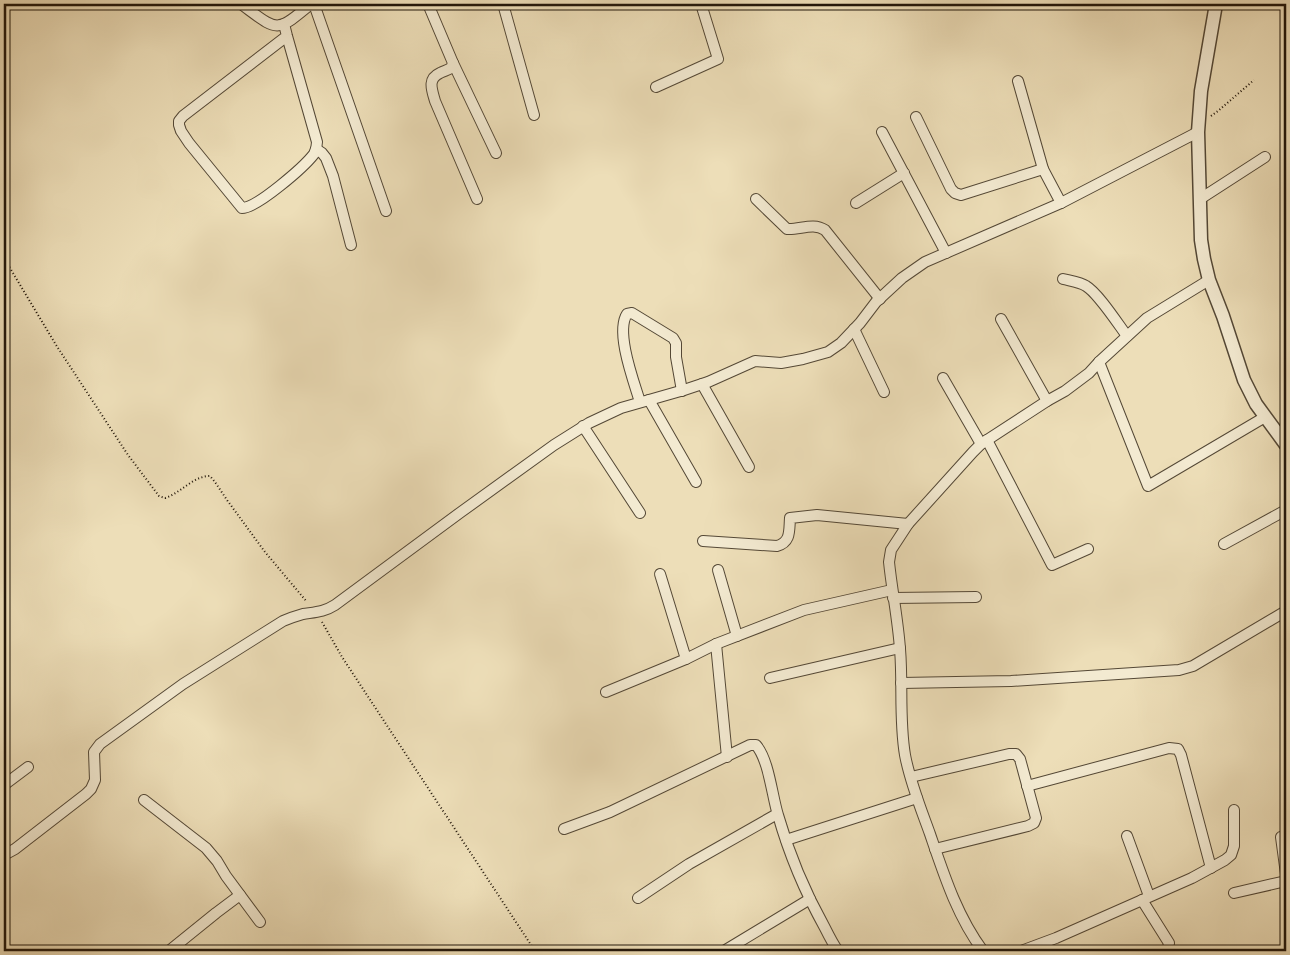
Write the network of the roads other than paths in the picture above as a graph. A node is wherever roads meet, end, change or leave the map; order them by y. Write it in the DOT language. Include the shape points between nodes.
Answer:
graph roads {
  1 [pos="241,4"];
  2 [pos="313,4"];
  3 [pos="428,4"];
  4 [pos="503,4"];
  5 [pos="701,4"];
  6 [pos="1216,4"];
  7 [pos="284,24"];
  8 [pos="287,36"];
  9 [pos="453,63"];
  10 [pos="1018,81"];
  11 [pos="656,87"];
  12 [pos="534,115"];
  13 [pos="916,117"];
  14 [pos="1198,128"];
  15 [pos="882,132"];
  16 [pos="316,149"];
  17 [pos="496,153"];
  18 [pos="1265,157"];
  19 [pos="1044,169"];
  20 [pos="904,173"];
  21 [pos="477,199"];
  22 [pos="756,199"];
  23 [pos="1200,199"];
  24 [pos="856,203"];
  25 [pos="1061,203"];
  26 [pos="386,211"];
  27 [pos="351,245"];
  28 [pos="946,252"];
  29 [pos="1063,279"];
  30 [pos="1209,280"];
  31 [pos="880,299"];
  32 [pos="1001,319"];
  33 [pos="854,329"];
  34 [pos="1127,336"];
  35 [pos="1099,362"];
  36 [pos="943,378"];
  37 [pos="702,384"];
  38 [pos="682,391"];
  39 [pos="884,392"];
  40 [pos="644,401"];
  41 [pos="1047,401"];
  42 [pos="1266,417"];
  43 [pos="583,426"];
  44 [pos="984,442"];
  45 [pos="1286,445"];
  46 [pos="749,467"];
  47 [pos="696,482"];
  48 [pos="1286,510"];
  49 [pos="640,513"];
  50 [pos="908,524"];
  51 [pos="704,541"];
  52 [pos="1224,544"];
  53 [pos="1088,549"];
  54 [pos="718,570"];
  55 [pos="660,574"];
  56 [pos="892,594"];
  57 [pos="976,597"];
  58 [pos="1286,611"];
  59 [pos="737,636"];
  60 [pos="716,644"];
  61 [pos="900,648"];
  62 [pos="686,658"];
  63 [pos="770,678"];
  64 [pos="901,683"];
  65 [pos="606,692"];
  66 [pos="727,757"];
  67 [pos="28,767"];
  68 [pos="911,777"];
  69 [pos="4,785"];
  70 [pos="1027,786"];
  71 [pos="917,798"];
  72 [pos="144,800"];
  73 [pos="1234,810"];
  74 [pos="777,814"];
  75 [pos="564,829"];
  76 [pos="1127,836"];
  77 [pos="1281,837"];
  78 [pos="786,840"];
  79 [pos="935,849"];
  80 [pos="4,855"];
  81 [pos="1211,868"];
  82 [pos="1286,874"];
  83 [pos="1286,881"];
  84 [pos="1234,893"];
  85 [pos="240,895"];
  86 [pos="638,898"];
  87 [pos="1145,898"];
  88 [pos="810,899"];
  89 [pos="260,922"];
  90 [pos="169,951"];
  91 [pos="724,951"];
  92 [pos="838,951"];
  93 [pos="983,951"];
  94 [pos="1021,951"];
  95 [pos="1164,951"];
  1 -- 7 [label="street" via="271,25"];
  2 -- 7 [label="street"];
  2 -- 26 [label="street"];
  3 -- 9 [label="street"];
  4 -- 12 [label="street"];
  5 -- 11 [label="street" via="718,59"];
  6 -- 14 [label="street"];
  7 -- 8 [label="street"];
  8 -- 16 [label="street" via="317,142"];
  8 -- 16 [label="street" via="183,116 179,125 189,143 242,208 280,186"];
  9 -- 17 [label="street"];
  9 -- 21 [label="street" via="452,68 435,75 431,86"];
  10 -- 19 [label="street"];
  13 -- 19 [label="street" via="955,193 960,195"];
  14 -- 23 [label="street"];
  14 -- 25 [label="street"];
  15 -- 20 [label="street"];
  16 -- 27 [label="street" via="326,158 333,176"];
  18 -- 23 [label="street"];
  19 -- 25 [label="street"];
  20 -- 24 [label="street"];
  20 -- 28 [label="street"];
  22 -- 31 [label="street" via="787,229 820,226 825,230"];
  23 -- 30 [label="street" via="1201,240"];
  25 -- 28 [label="street"];
  28 -- 31 [label="street" via="910,271"];
  29 -- 34 [label="street" via="1088,287"];
  30 -- 34 [label="street" via="1147,318"];
  30 -- 42 [label="street" via="1244,380"];
  31 -- 33 [label="street"];
  32 -- 41 [label="street"];
  33 -- 37 [label="street" via="828,352 781,363 755,361"];
  33 -- 39 [label="street"];
  34 -- 35 [label="street"];
  35 -- 41 [label="street" via="1089,373"];
  35 -- 42 [label="street" via="1148,486"];
  36 -- 44 [label="street"];
  37 -- 38 [label="street"];
  37 -- 46 [label="street"];
  38 -- 40 [label="street"];
  38 -- 40 [label="street" via="676,343 632,313 627,314 624,318 624,349"];
  40 -- 43 [label="street"];
  40 -- 47 [label="street"];
  41 -- 44 [label="street"];
  42 -- 45 [label="street"];
  43 -- 49 [label="street"];
  43 -- 80 [label="street" via="336,605 283,621 183,684 100,744 94,752 95,780 91,789"];
  44 -- 50 [label="street"];
  44 -- 53 [label="street" via="1052,565"];
  48 -- 52 [label="street"];
  50 -- 51 [label="street" via="817,514 790,518 788,538 777,546"];
  50 -- 56 [label="street" via="892,550 889,562"];
  54 -- 59 [label="street"];
  55 -- 62 [label="street"];
  56 -- 57 [label="street"];
  56 -- 59 [label="street" via="804,610"];
  56 -- 61 [label="street"];
  58 -- 64 [label="street" via="1193,666 1179,670 1011,681"];
  59 -- 60 [label="street"];
  60 -- 62 [label="street"];
  60 -- 66 [label="street"];
  61 -- 63 [label="street"];
  61 -- 64 [label="street"];
  62 -- 65 [label="street"];
  64 -- 68 [label="street" via="905,755"];
  66 -- 74 [label="street" via="750,746 760,750"];
  66 -- 75 [label="street" via="610,812"];
  67 -- 69 [label="street"];
  68 -- 70 [label="street" via="1016,754"];
  68 -- 71 [label="street"];
  70 -- 79 [label="street" via="1036,818 1034,823"];
  70 -- 81 [label="street" via="1169,748 1178,749"];
  71 -- 78 [label="street"];
  71 -- 79 [label="street"];
  72 -- 85 [label="street" via="206,848"];
  73 -- 81 [label="street" via="1231,854"];
  74 -- 78 [label="street"];
  74 -- 86 [label="street" via="689,864"];
  76 -- 87 [label="street"];
  77 -- 82 [label="street"];
  78 -- 88 [label="street"];
  79 -- 93 [label="street" via="960,914"];
  81 -- 87 [label="street"];
  83 -- 84 [label="street"];
  85 -- 89 [label="street"];
  85 -- 90 [label="street"];
  87 -- 94 [label="street"];
  87 -- 95 [label="street" via="1168,943"];
  88 -- 91 [label="street"];
  88 -- 92 [label="street"];
}
